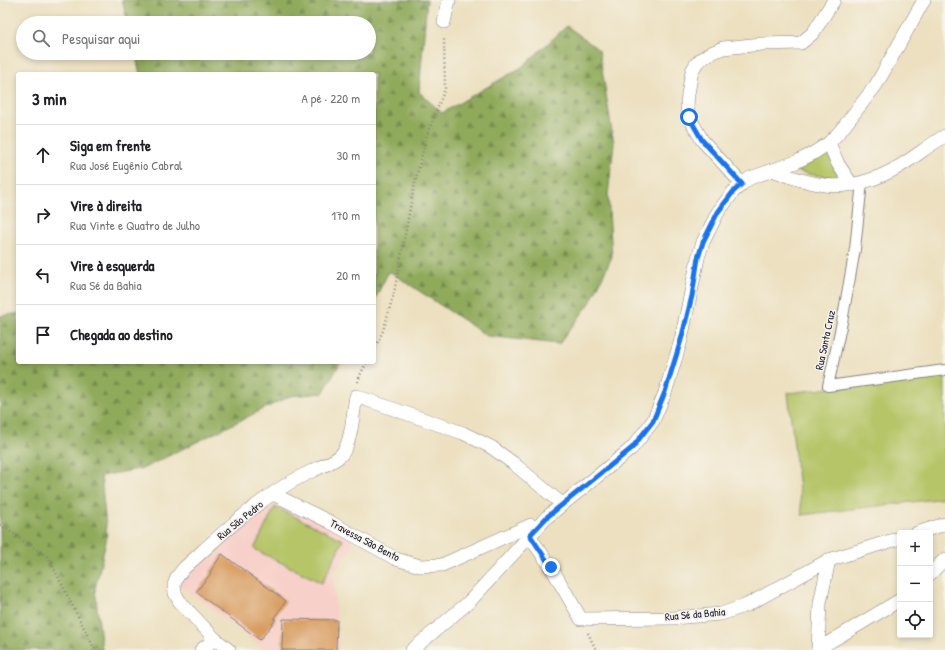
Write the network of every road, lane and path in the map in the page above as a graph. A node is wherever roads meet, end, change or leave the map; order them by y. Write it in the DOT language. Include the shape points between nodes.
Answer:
graph roads {
  1 [pos="449,0"];
  2 [pos="834,0"];
  3 [pos="924,0"];
  4 [pos="444,22"];
  5 [pos="945,136"];
  6 [pos="829,143"];
  7 [pos="772,170"];
  8 [pos="857,183"];
  9 [pos="742,184"];
  10 [pos="376,346"];
  11 [pos="366,364"];
  12 [pos="945,370"];
  13 [pos="356,396"];
  14 [pos="273,494"];
  15 [pos="562,504"];
  16 [pos="945,524"];
  17 [pos="0,526"];
  18 [pos="926,530"];
  19 [pos="527,532"];
  20 [pos="897,539"];
  21 [pos="945,559"];
  22 [pos="829,560"];
  23 [pos="933,571"];
  24 [pos="897,602"];
  25 [pos="215,640"];
  26 [pos="96,650"];
  27 [pos="201,650"];
  28 [pos="229,650"];
  29 [pos="412,650"];
  30 [pos="818,650"];
  1 -- 4 [label="street"];
  2 -- 9 [label="street" via="813,33 801,43 723,48 701,59 692,71 687,106 689,117 702,140"];
  3 -- 6 [label="street" via="876,85"];
  4 -- 10 [label="path" via="445,89 427,135 415,182 394,293"];
  5 -- 8 [label="street" via="893,170"];
  6 -- 7 [label="street" via="804,158"];
  6 -- 8 [label="street" via="838,164"];
  7 -- 8 [label="street" via="806,183 822,186"];
  7 -- 9 [label="street" via="750,178"];
  8 -- 12 [label="street, Rua Santa Cruz" via="855,249 828,386"];
  9 -- 15 [label="street" via="718,212 703,242 681,340 653,421 632,448"];
  11 -- 13 [label="path" via="360,375"];
  13 -- 14 [label="street, Rua São Pedro" via="350,432 342,454"];
  13 -- 15 [label="street" via="463,433 491,447"];
  14 -- 19 [label="street, Travessa São Bento" via="396,559 420,566 442,565"];
  14 -- 25 [label="street, Rua São Pedro" via="238,520 177,577 174,585 180,602"];
  15 -- 19 [label="street"];
  16 -- 18 [label="street"];
  17 -- 26 [label="path" via="48,556"];
  19 -- 22 [label="street, Rua Sé da Bahia" via="581,618 673,618 721,614 747,605"];
  19 -- 29 [label="street" via="502,567 469,602"];
  20 -- 22 [label="street, Rua Sé da Bahia"];
  21 -- 23 [label="street"];
  22 -- 30 [label="street" via="820,603"];
  24 -- 30 [label="street"];
  25 -- 27 [label="street"];
  25 -- 28 [label="street, Rua São Pedro"];
}
